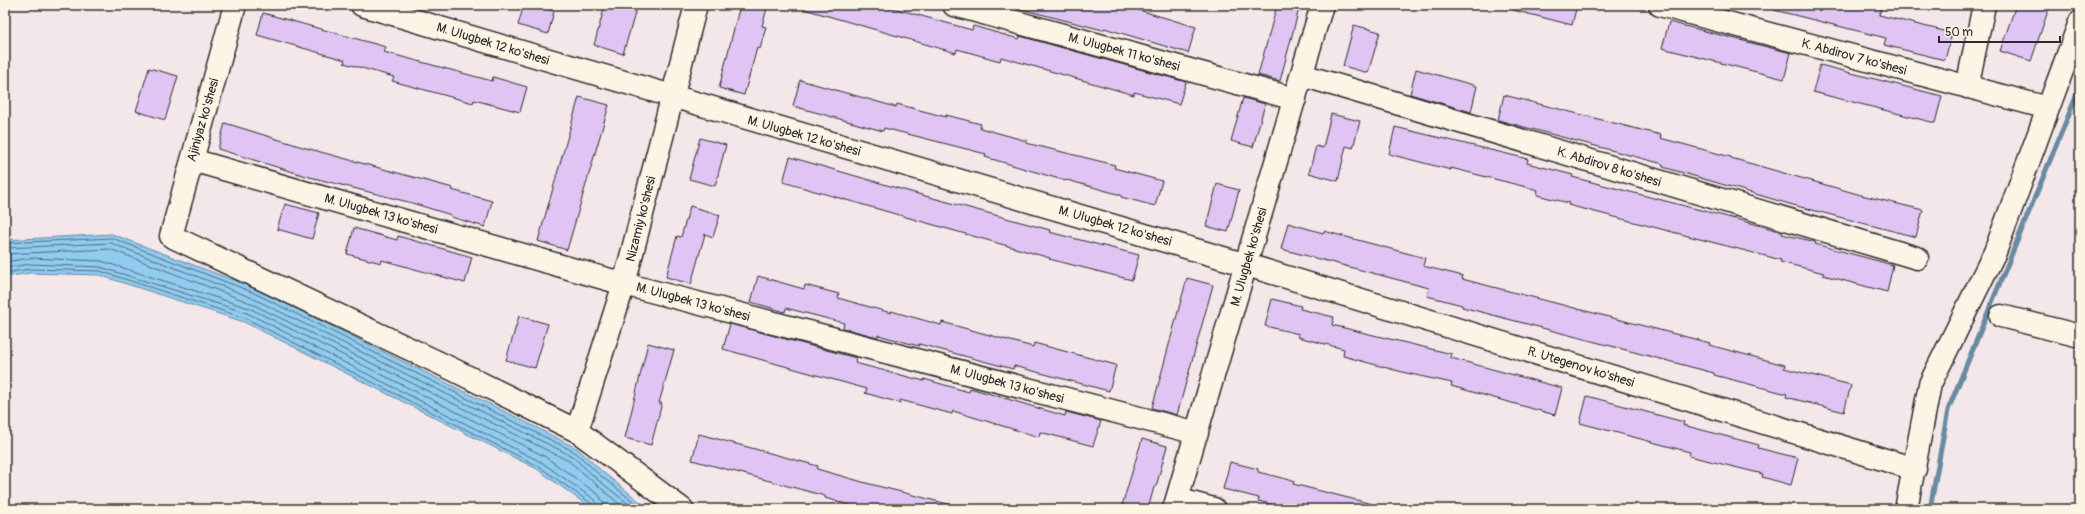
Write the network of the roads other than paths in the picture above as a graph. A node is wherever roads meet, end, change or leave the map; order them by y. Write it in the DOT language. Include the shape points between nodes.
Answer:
graph roads {
  1 [pos="236,5"];
  2 [pos="362,5"];
  3 [pos="696,5"];
  4 [pos="954,5"];
  5 [pos="1322,5"];
  6 [pos="1660,5"];
  7 [pos="1984,5"];
  8 [pos="2080,22"];
  9 [pos="1302,76"];
  10 [pos="1967,87"];
  11 [pos="672,97"];
  12 [pos="1295,99"];
  13 [pos="2048,108"];
  14 [pos="192,160"];
  15 [pos="1917,258"];
  16 [pos="1247,265"];
  17 [pos="624,284"];
  18 [pos="2001,316"];
  19 [pos="2080,336"];
  20 [pos="577,431"];
  21 [pos="1197,433"];
  22 [pos="1914,468"];
  23 [pos="1176,504"];
  24 [pos="682,509"];
  25 [pos="1214,509"];
  26 [pos="1906,509"];
  1 -- 14 [label="street, Ajiniyaz ko'shesi"];
  2 -- 11 [label="street, M. Ulugbek 12 ko'shesi"];
  3 -- 11 [label="street, Nizamiy ko'shesi"];
  4 -- 12 [label="street, M. Ulugbek 11 ko'shesi"];
  5 -- 9 [label="street, M. Ulugbek ko'shesi"];
  6 -- 10 [label="street, K. Abdirov 7 ko'shesi"];
  7 -- 10 [label="street"];
  8 -- 13 [label="street"];
  9 -- 12 [label="street, M. Ulugbek ko'shesi"];
  9 -- 15 [label="street, K. Abdirov 8 ko'shesi"];
  10 -- 13 [label="street, K. Abdirov 7 ko'shesi"];
  11 -- 16 [label="street, M. Ulugbek 12 ko'shesi"];
  11 -- 17 [label="street, Nizamiy ko'shesi"];
  12 -- 16 [label="street, M. Ulugbek ko'shesi"];
  13 -- 22 [label="street" via="1995,252 1930,384"];
  14 -- 17 [label="street, M. Ulugbek 13 ko'shesi"];
  14 -- 20 [label="street, Ajiniyaz ko'shesi" via="171,236"];
  16 -- 21 [label="street, M. Ulugbek ko'shesi"];
  16 -- 22 [label="street, R. Utegenov ko'shesi"];
  17 -- 20 [label="street, Nizamiy ko'shesi"];
  17 -- 21 [label="street, M. Ulugbek 13 ko'shesi"];
  18 -- 19 [label="street"];
  20 -- 24 [label="street"];
  21 -- 23 [label="street, M. Ulugbek ko'shesi"];
  22 -- 26 [label="street"];
  23 -- 25 [label="street"];
}
